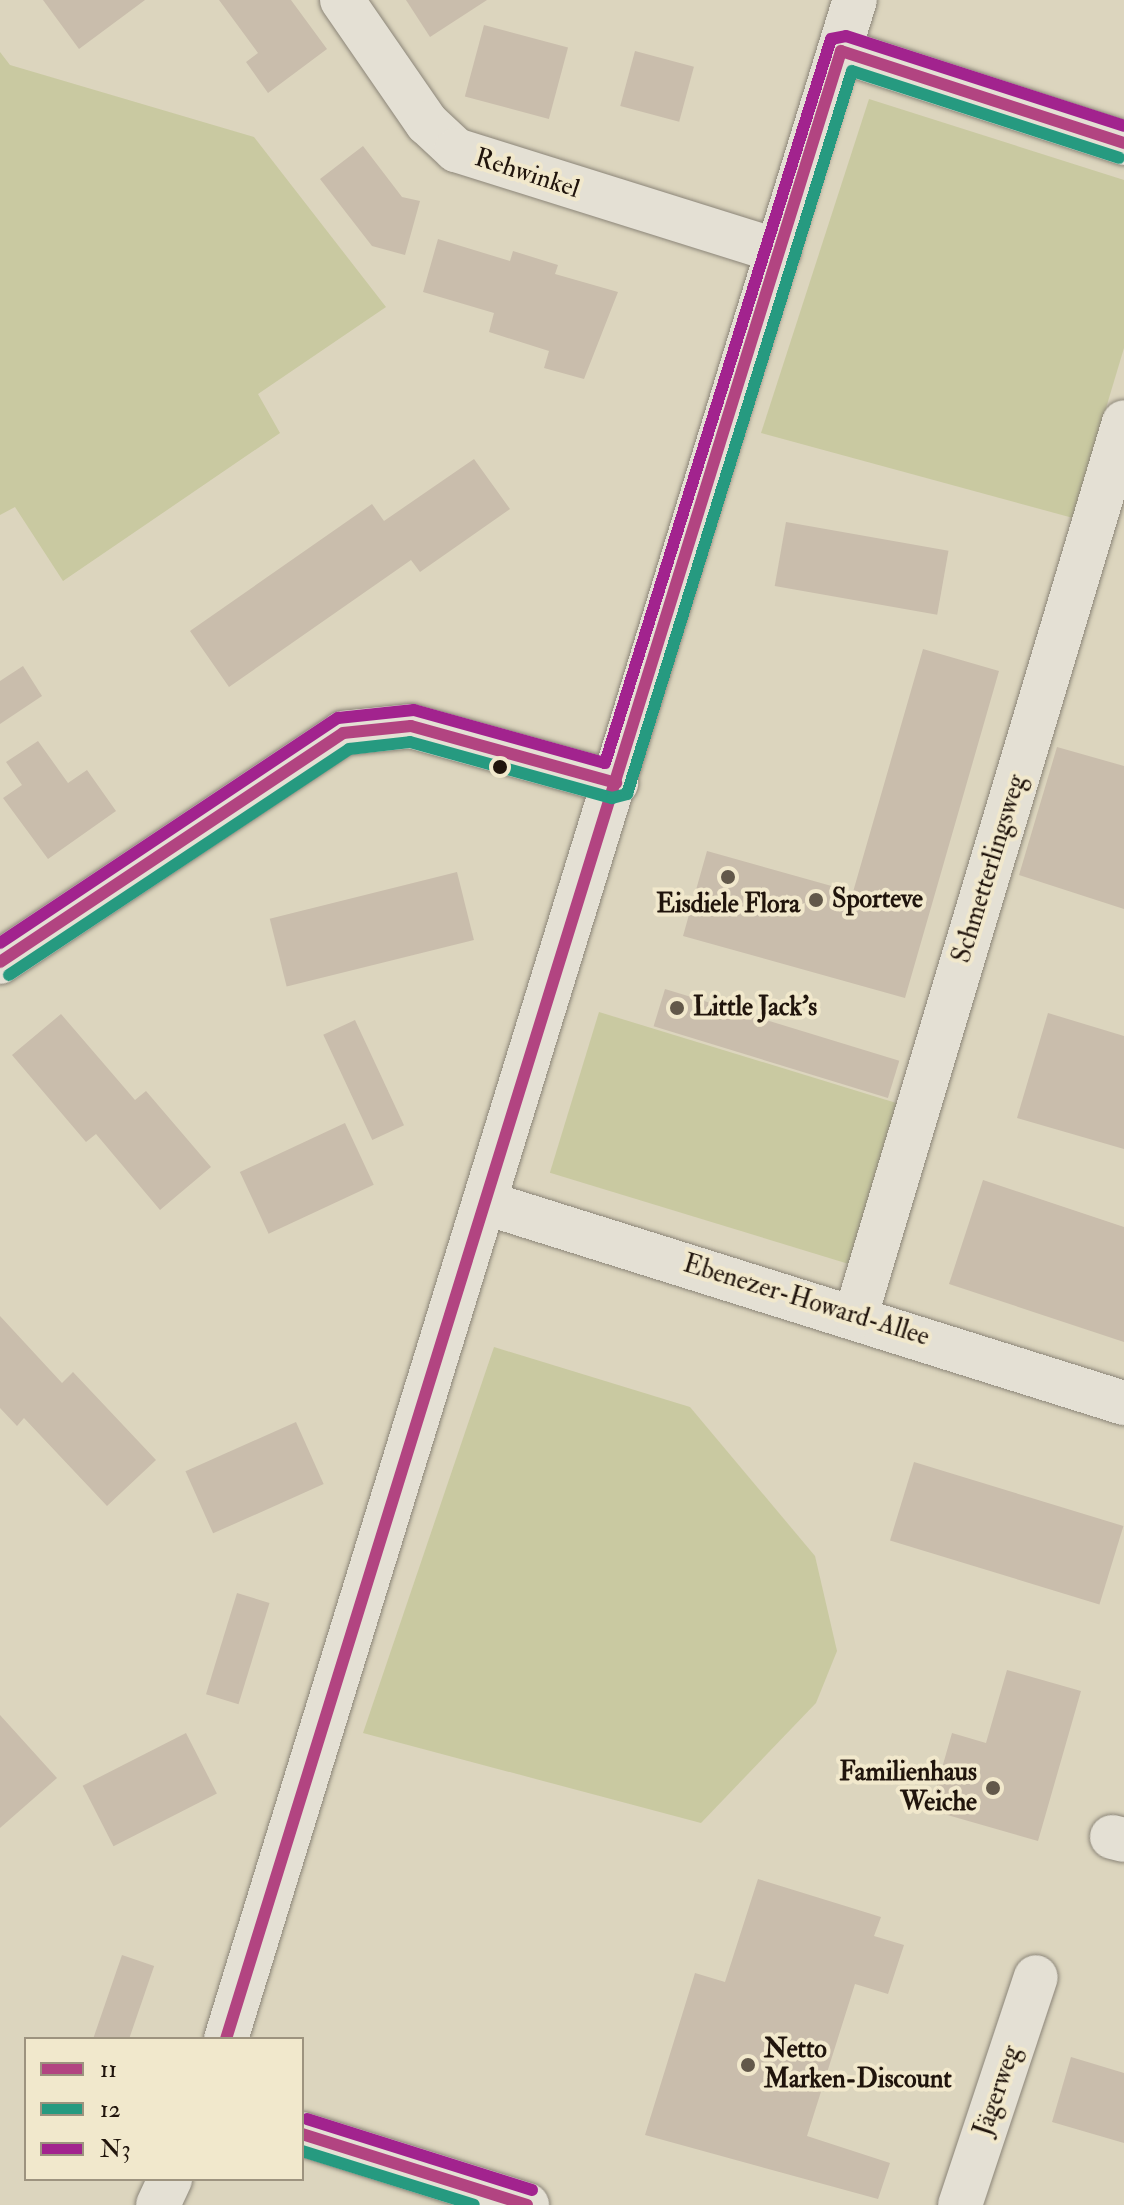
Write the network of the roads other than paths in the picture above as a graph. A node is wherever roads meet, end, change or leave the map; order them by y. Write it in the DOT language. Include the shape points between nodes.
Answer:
graph roads {
  1 [pos="342,0"];
  2 [pos="855,0"];
  3 [pos="841,51"];
  4 [pos="1124,143"];
  5 [pos="779,251"];
  6 [pos="1124,422"];
  7 [pos="616,783"];
  8 [pos="0,962"];
  9 [pos="486,1203"];
  10 [pos="856,1315"];
  11 [pos="1124,1403"];
  12 [pos="1036,1977"];
  13 [pos="227,2037"];
  14 [pos="304,2135"];
  15 [pos="169,2181"];
  16 [pos="158,2205"];
  17 [pos="527,2205"];
  18 [pos="960,2205"];
  1 -- 5 [label="street, Rehwinkel" via="427,123 456,150"];
  2 -- 3 [label="street"];
  3 -- 4 [label="street"];
  3 -- 5 [label="street"];
  5 -- 7 [label="street"];
  6 -- 10 [label="street, Schmetterlingsweg"];
  7 -- 8 [label="street" via="411,726 343,733"];
  7 -- 9 [label="street"];
  9 -- 10 [label="street, Ebenezer-Howard-Allee"];
  9 -- 13 [label="street"];
  10 -- 11 [label="street, Ebenezer-Howard-Allee"];
  12 -- 18 [label="street, Jägerweg"];
  14 -- 17 [label="street"];
  15 -- 16 [label="street"];
}
